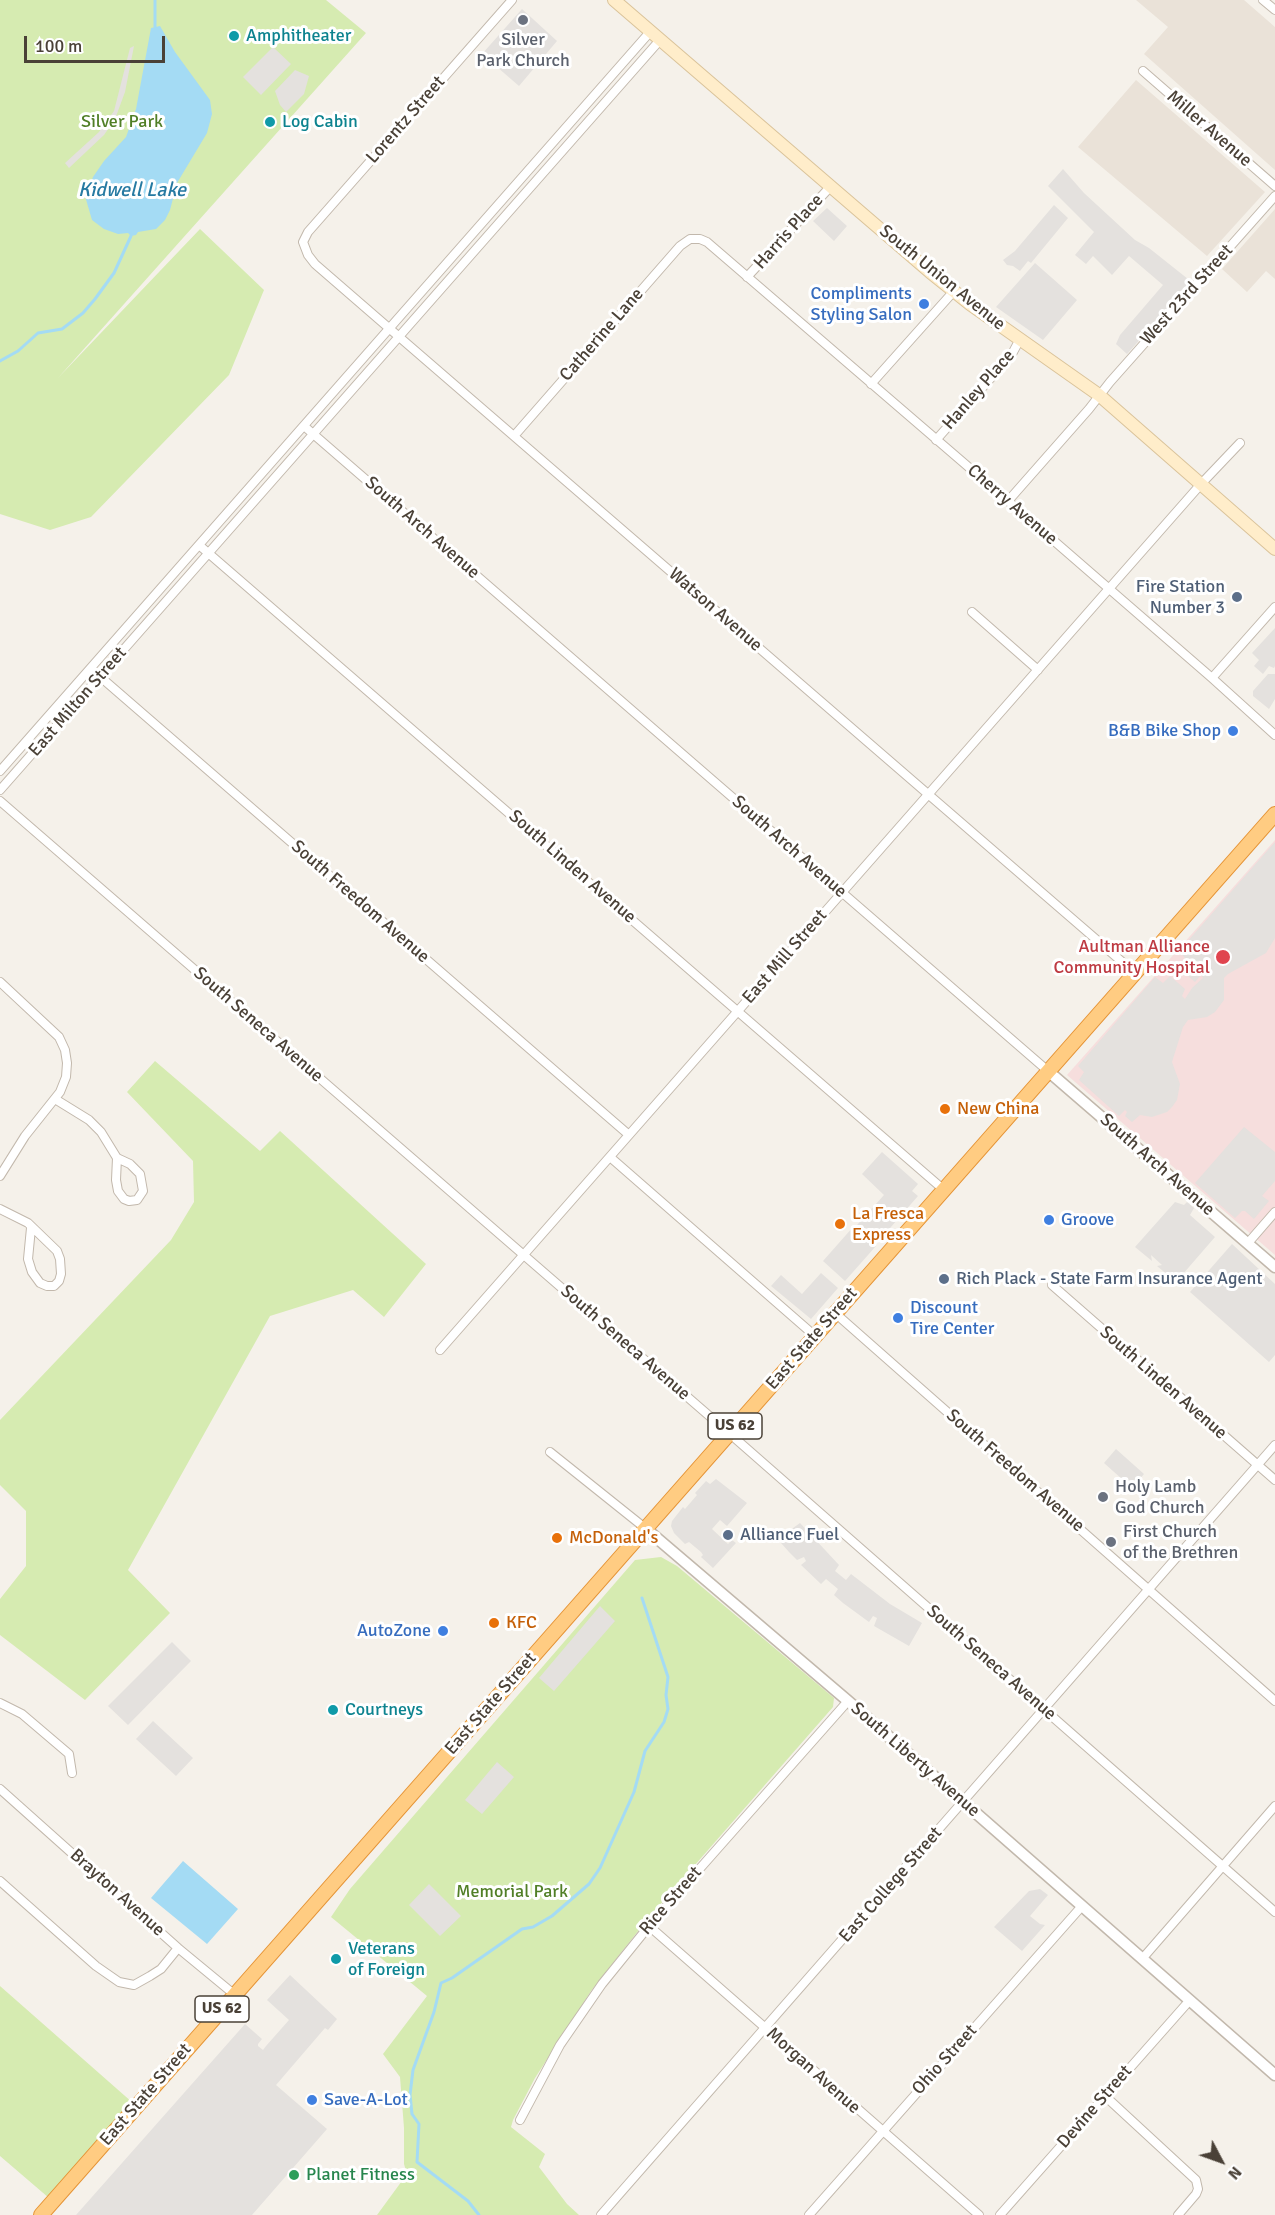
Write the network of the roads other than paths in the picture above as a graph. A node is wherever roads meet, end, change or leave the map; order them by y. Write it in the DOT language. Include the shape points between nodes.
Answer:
graph roads {
  1 [pos="512,0"];
  2 [pos="614,0"];
  3 [pos="1263,0"];
  4 [pos="1275,10"];
  5 [pos="650,32"];
  6 [pos="660,40"];
  7 [pos="1143,71"];
  8 [pos="591,99"];
  9 [pos="601,108"];
  10 [pos="541,156"];
  11 [pos="551,164"];
  12 [pos="831,186"];
  13 [pos="1275,186"];
  14 [pos="1275,196"];
  15 [pos="491,213"];
  16 [pos="501,221"];
  17 [pos="693,238"];
  18 [pos="303,242"];
  19 [pos="442,269"];
  20 [pos="452,277"];
  21 [pos="747,277"];
  22 [pos="954,291"];
  23 [pos="390,329"];
  24 [pos="399,337"];
  25 [pos="1020,339"];
  26 [pos="349,375"];
  27 [pos="359,383"];
  28 [pos="871,384"];
  29 [pos="1099,395"];
  30 [pos="304,426"];
  31 [pos="314,435"];
  32 [pos="514,436"];
  33 [pos="936,440"];
  34 [pos="1240,443"];
  35 [pos="259,477"];
  36 [pos="1201,484"];
  37 [pos="268,486"];
  38 [pos="1008,501"];
  39 [pos="199,544"];
  40 [pos="1275,549"];
  41 [pos="209,553"];
  42 [pos="1109,589"];
  43 [pos="147,604"];
  44 [pos="1275,607"];
  45 [pos="972,612"];
  46 [pos="156,613"];
  47 [pos="90,668"];
  48 [pos="1038,670"];
  49 [pos="100,677"];
  50 [pos="1212,678"];
  51 [pos="1275,735"];
  52 [pos="0,771"];
  53 [pos="0,790"];
  54 [pos="928,795"];
  55 [pos="0,801"];
  56 [pos="1275,814"];
  57 [pos="842,892"];
  58 [pos="1135,973"];
  59 [pos="0,982"];
  60 [pos="738,1011"];
  61 [pos="1048,1071"];
  62 [pos="56,1099"];
  63 [pos="629,1135"];
  64 [pos="610,1157"];
  65 [pos="117,1158"];
  66 [pos="0,1176"];
  67 [pos="944,1190"];
  68 [pos="0,1209"];
  69 [pos="1275,1212"];
  70 [pos="31,1228"];
  71 [pos="1248,1243"];
  72 [pos="524,1255"];
  73 [pos="1275,1267"];
  74 [pos="1052,1285"];
  75 [pos="835,1313"];
  76 [pos="815,1336"];
  77 [pos="440,1350"];
  78 [pos="729,1433"];
  79 [pos="1275,1445"];
  80 [pos="550,1452"];
  81 [pos="1258,1465"];
  82 [pos="1275,1480"];
  83 [pos="645,1528"];
  84 [pos="1149,1589"];
  85 [pos="848,1701"];
  86 [pos="1275,1701"];
  87 [pos="0,1703"];
  88 [pos="1044,1710"];
  89 [pos="72,1773"];
  90 [pos="0,1789"];
  91 [pos="964,1803"];
  92 [pos="1275,1806"];
  93 [pos="1222,1866"];
  94 [pos="0,1881"];
  95 [pos="1082,1906"];
  96 [pos="1275,1912"];
  97 [pos="649,1926"];
  98 [pos="178,1948"];
  99 [pos="1142,1959"];
  100 [pos="235,1995"];
  101 [pos="1190,2000"];
  102 [pos="766,2028"];
  103 [pos="1275,2075"];
  104 [pos="1105,2096"];
  105 [pos="520,2120"];
  106 [pos="882,2132"];
  107 [pos="41,2215"];
  108 [pos="601,2215"];
  109 [pos="809,2215"];
  110 [pos="979,2215"];
  111 [pos="1000,2215"];
  112 [pos="1178,2215"];
  1 -- 18 [label="street, Lorentz Street"];
  2 -- 5 [label="main road, South Union Avenue"];
  3 -- 4 [label="street"];
  5 -- 6 [label="main road, South Union Avenue"];
  5 -- 8 [label="street, East Milton Street"];
  6 -- 9 [label="street, East Milton Street"];
  6 -- 12 [label="main road, South Union Avenue"];
  7 -- 13 [label="street, Miller Avenue"];
  8 -- 9 [label="street"];
  8 -- 10 [label="street, East Milton Street"];
  9 -- 11 [label="street, East Milton Street"];
  10 -- 11 [label="street"];
  10 -- 15 [label="street, East Milton Street"];
  11 -- 16 [label="street, East Milton Street"];
  12 -- 21 [label="street, Harris Place"];
  12 -- 22 [label="main road, South Union Avenue"];
  14 -- 29 [label="street, West 23rd Street"];
  15 -- 16 [label="street"];
  15 -- 19 [label="street, East Milton Street"];
  16 -- 20 [label="street, East Milton Street"];
  17 -- 21 [label="street, Cherry Avenue" via="707,242"];
  17 -- 32 [label="street, Catherine Lane" via="680,246"];
  18 -- 23 [label="street, Watson Avenue" via="315,264"];
  19 -- 20 [label="street"];
  19 -- 23 [label="street, East Milton Street"];
  20 -- 24 [label="street, East Milton Street"];
  21 -- 28 [label="street, Cherry Avenue"];
  22 -- 25 [label="main road, South Union Avenue"];
  22 -- 28 [label="street"];
  23 -- 24 [label="street, Watson Avenue"];
  23 -- 26 [label="street, East Milton Street"];
  24 -- 27 [label="street, East Milton Street"];
  24 -- 32 [label="street, Watson Avenue"];
  25 -- 29 [label="main road, South Union Avenue"];
  25 -- 33 [label="street, Hanley Place" via="1012,354"];
  26 -- 27 [label="street"];
  26 -- 30 [label="street, East Milton Street"];
  27 -- 31 [label="street, East Milton Street"];
  28 -- 33 [label="street, Cherry Avenue"];
  29 -- 36 [label="main road, South Union Avenue"];
  29 -- 38 [label="street, West 23rd Street"];
  30 -- 31 [label="street, South Arch Avenue"];
  30 -- 35 [label="street, East Milton Street"];
  31 -- 37 [label="street, East Milton Street"];
  31 -- 57 [label="street, South Arch Avenue"];
  32 -- 54 [label="street, Watson Avenue"];
  33 -- 38 [label="street, Cherry Avenue"];
  34 -- 36 [label="street, East Mill Street"];
  35 -- 37 [label="street"];
  35 -- 39 [label="street, East Milton Street"];
  36 -- 40 [label="main road, South Union Avenue"];
  36 -- 42 [label="street, East Mill Street"];
  37 -- 41 [label="street, East Milton Street"];
  38 -- 42 [label="street, Cherry Avenue"];
  39 -- 41 [label="street, South Linden Avenue"];
  39 -- 43 [label="street, East Milton Street"];
  41 -- 46 [label="street, East Milton Street"];
  41 -- 60 [label="street, South Linden Avenue"];
  42 -- 48 [label="street, East Mill Street"];
  42 -- 50 [label="street, Cherry Avenue"];
  43 -- 46 [label="street"];
  43 -- 47 [label="street, East Milton Street"];
  44 -- 50 [label="street"];
  45 -- 48 [label="street"];
  46 -- 49 [label="street, East Milton Street"];
  47 -- 49 [label="street, South Freedom Avenue"];
  47 -- 52 [label="street, East Milton Street"];
  48 -- 54 [label="street, East Mill Street"];
  49 -- 53 [label="street, East Milton Street"];
  49 -- 63 [label="street, South Freedom Avenue"];
  50 -- 51 [label="street, Cherry Avenue"];
  54 -- 57 [label="street, East Mill Street"];
  54 -- 58 [label="street, Watson Avenue"];
  55 -- 72 [label="street, South Seneca Avenue"];
  56 -- 58 [label="highway, East State Street / US 62"];
  57 -- 60 [label="street, East Mill Street"];
  57 -- 61 [label="street, South Arch Avenue"];
  58 -- 61 [label="highway, East State Street / US 62"];
  59 -- 62 [label="street" via="62,1043 67,1070"];
  60 -- 63 [label="street, East Mill Street"];
  60 -- 67 [label="street, South Linden Avenue"];
  61 -- 67 [label="highway, East State Street / US 62"];
  61 -- 71 [label="street, South Arch Avenue"];
  62 -- 65 [label="street" via="89,1120 106,1138"];
  62 -- 66 [label="street" via="25,1136"];
  63 -- 64 [label="street, East Mill Street"];
  64 -- 72 [label="street, East Mill Street"];
  64 -- 76 [label="street"];
  65 -- 65 [label="street" via="140,1174 143,1191 133,1202 118,1191"];
  67 -- 75 [label="highway, East State Street / US 62"];
  68 -- 70 [label="street"];
  69 -- 71 [label="street"];
  70 -- 70 [label="street" via="50,1243 60,1259 62,1274 54,1286 40,1283 32,1272 28,1258"];
  71 -- 73 [label="street, South Arch Avenue"];
  72 -- 77 [label="street, East Mill Street"];
  72 -- 78 [label="street, South Seneca Avenue"];
  74 -- 81 [label="street, South Linden Avenue"];
  75 -- 76 [label="highway, East State Street / US 62"];
  75 -- 84 [label="street, South Freedom Avenue"];
  76 -- 78 [label="highway, East State Street / US 62"];
  78 -- 83 [label="highway, East State Street / US 62"];
  78 -- 88 [label="street, South Seneca Avenue"];
  79 -- 81 [label="street, East College Street"];
  80 -- 83 [label="street, South Liberty Avenue"];
  81 -- 82 [label="street, South Linden Avenue"];
  81 -- 84 [label="street, East College Street"];
  83 -- 85 [label="street, South Liberty Avenue"];
  83 -- 100 [label="highway, East State Street / US 62"];
  84 -- 86 [label="street, South Freedom Avenue"];
  84 -- 88 [label="street, East College Street"];
  85 -- 91 [label="street, South Liberty Avenue"];
  85 -- 97 [label="street, Rice Street"];
  87 -- 89 [label="street" via="21,1714 69,1754"];
  88 -- 91 [label="street, East College Street"];
  88 -- 93 [label="street, South Seneca Avenue"];
  90 -- 98 [label="street, Brayton Avenue"];
  91 -- 95 [label="street, South Liberty Avenue"];
  91 -- 102 [label="street, East College Street"];
  92 -- 93 [label="street"];
  93 -- 96 [label="street, South Seneca Avenue"];
  93 -- 99 [label="street"];
  94 -- 98 [label="street" via="119,1982 134,1985 161,1969"];
  95 -- 99 [label="street, South Liberty Avenue"];
  95 -- 106 [label="street, Ohio Street"];
  97 -- 102 [label="street, Morgan Avenue"];
  97 -- 105 [label="street, Rice Street" via="576,2019"];
  98 -- 100 [label="street, Brayton Avenue"];
  99 -- 101 [label="street, South Liberty Avenue"];
  100 -- 107 [label="highway, East State Street / US 62"];
  101 -- 103 [label="street, South Liberty Avenue"];
  101 -- 104 [label="street, Devine Street"];
  102 -- 106 [label="street, Morgan Avenue"];
  102 -- 108 [label="street, East College Street"];
  104 -- 111 [label="street, Devine Street"];
  104 -- 112 [label="street" via="1196,2180 1196,2194"];
  106 -- 109 [label="street, Ohio Street"];
  106 -- 110 [label="street, Morgan Avenue"];
}
